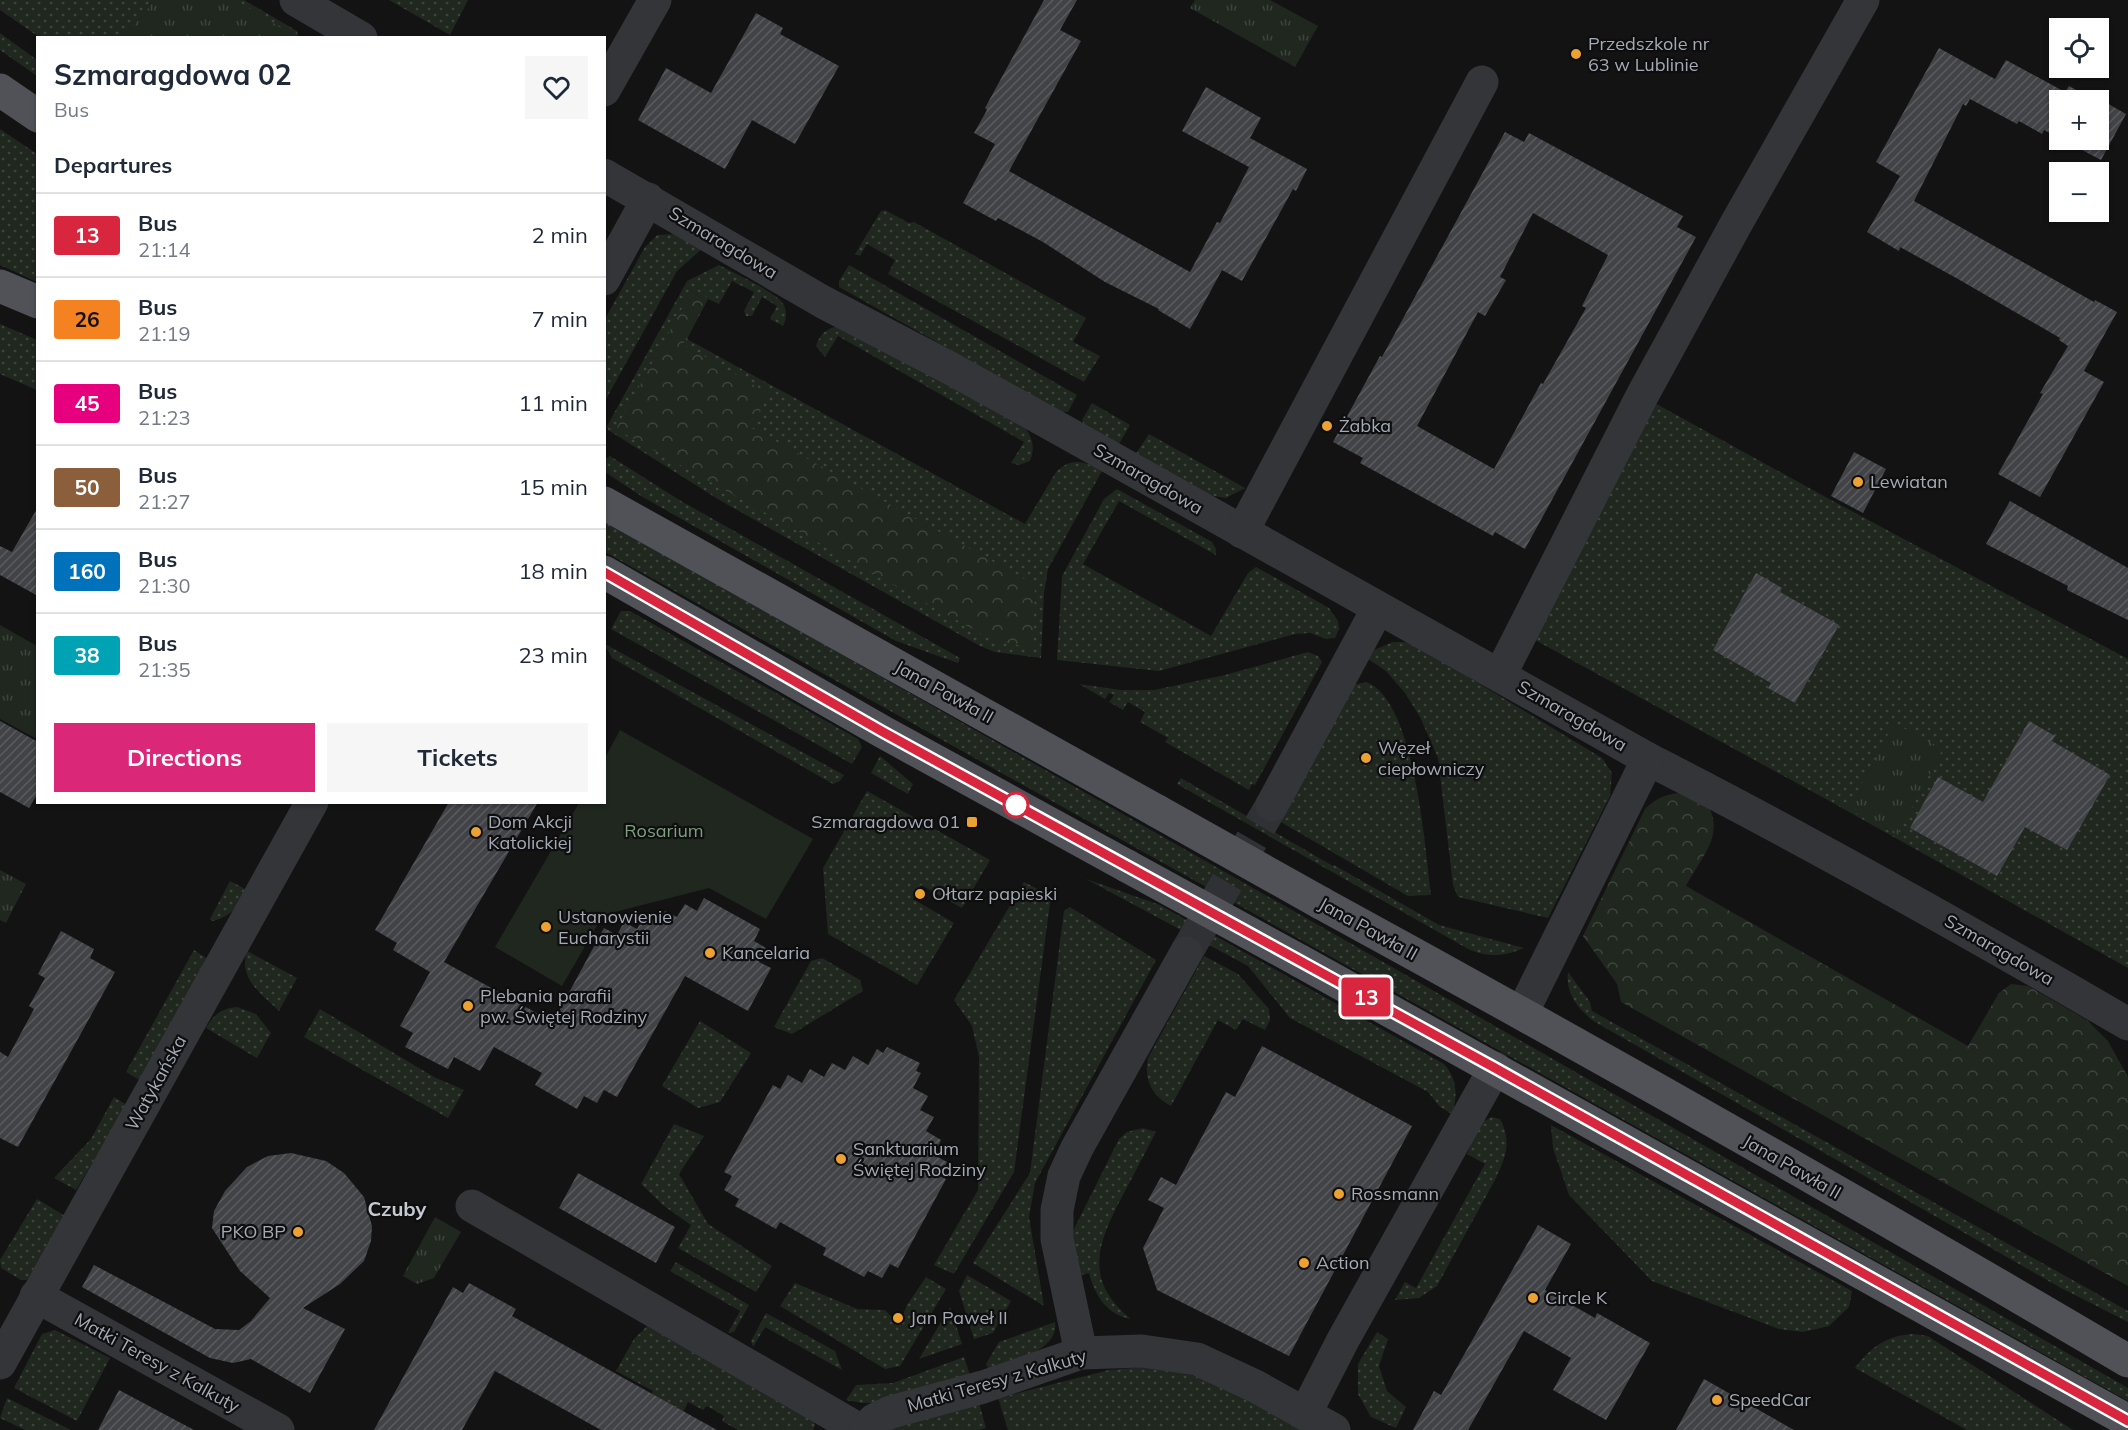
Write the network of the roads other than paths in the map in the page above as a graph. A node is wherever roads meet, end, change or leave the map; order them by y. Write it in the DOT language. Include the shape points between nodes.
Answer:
graph roads {
  1 [pos="296,0"];
  2 [pos="655,0"];
  3 [pos="1863,0"];
  4 [pos="358,36"];
  5 [pos="1482,82"];
  6 [pos="606,86"];
  7 [pos="0,90"];
  8 [pos="36,115"];
  9 [pos="606,176"];
  10 [pos="648,199"];
  11 [pos="606,275"];
  12 [pos="0,285"];
  13 [pos="36,301"];
  14 [pos="606,504"];
  15 [pos="1242,532"];
  16 [pos="606,573"];
  17 [pos="1378,608"];
  18 [pos="1500,675"];
  19 [pos="1648,759"];
  20 [pos="311,804"];
  21 [pos="1272,805"];
  22 [pos="1186,953"];
  23 [pos="1522,1013"];
  24 [pos="2128,1024"];
  25 [pos="1495,1068"];
  26 [pos="472,1206"];
  27 [pos="1994,1282"];
  28 [pos="36,1296"];
  29 [pos="2128,1338"];
  30 [pos="1081,1353"];
  31 [pos="2128,1361"];
  32 [pos="0,1363"];
  33 [pos="1305,1414"];
  34 [pos="2128,1421"];
  35 [pos="278,1430"];
  36 [pos="862,1430"];
  37 [pos="1334,1430"];
  1 -- 4 [label="street"];
  2 -- 6 [label="street"];
  3 -- 18 [label="street" via="1642,396"];
  5 -- 15 [label="street"];
  7 -- 8 [label="main road"];
  9 -- 10 [label="street, Szmaragdowa"];
  10 -- 11 [label="street, Szmaragdowa"];
  10 -- 15 [label="street, Szmaragdowa" via="823,302 968,378"];
  12 -- 13 [label="main road"];
  14 -- 23 [label="main road, Jana Pawła II, bridge"];
  15 -- 17 [label="street, Szmaragdowa"];
  16 -- 25 [label="main road, bridge" via="883,732"];
  17 -- 18 [label="street, Szmaragdowa"];
  17 -- 21 [label="street"];
  18 -- 19 [label="street, Szmaragdowa"];
  19 -- 23 [label="street, Szmaragdowa"];
  19 -- 24 [label="street, Szmaragdowa" via="1826,853"];
  20 -- 28 [label="street, Watykańska"];
  22 -- 30 [label="street" via="1064,1176 1057,1210 1057,1239"];
  23 -- 27 [label="main road, Jana Pawła II"];
  25 -- 33 [label="street"];
  25 -- 34 [label="main road"];
  26 -- 36 [label="street, Matki Teresy z Kalkuty"];
  27 -- 29 [label="main road"];
  27 -- 31 [label="main road, Jana Pawła II"];
  28 -- 32 [label="street, Watykańska"];
  28 -- 35 [label="street, Matki Teresy z Kalkuty"];
  30 -- 33 [label="street, Matki Teresy z Kalkuty" via="1142,1351 1197,1359"];
  30 -- 36 [label="street, Matki Teresy z Kalkuty" via="983,1387 891,1412"];
  33 -- 37 [label="street, Matki Teresy z Kalkuty"];
}
